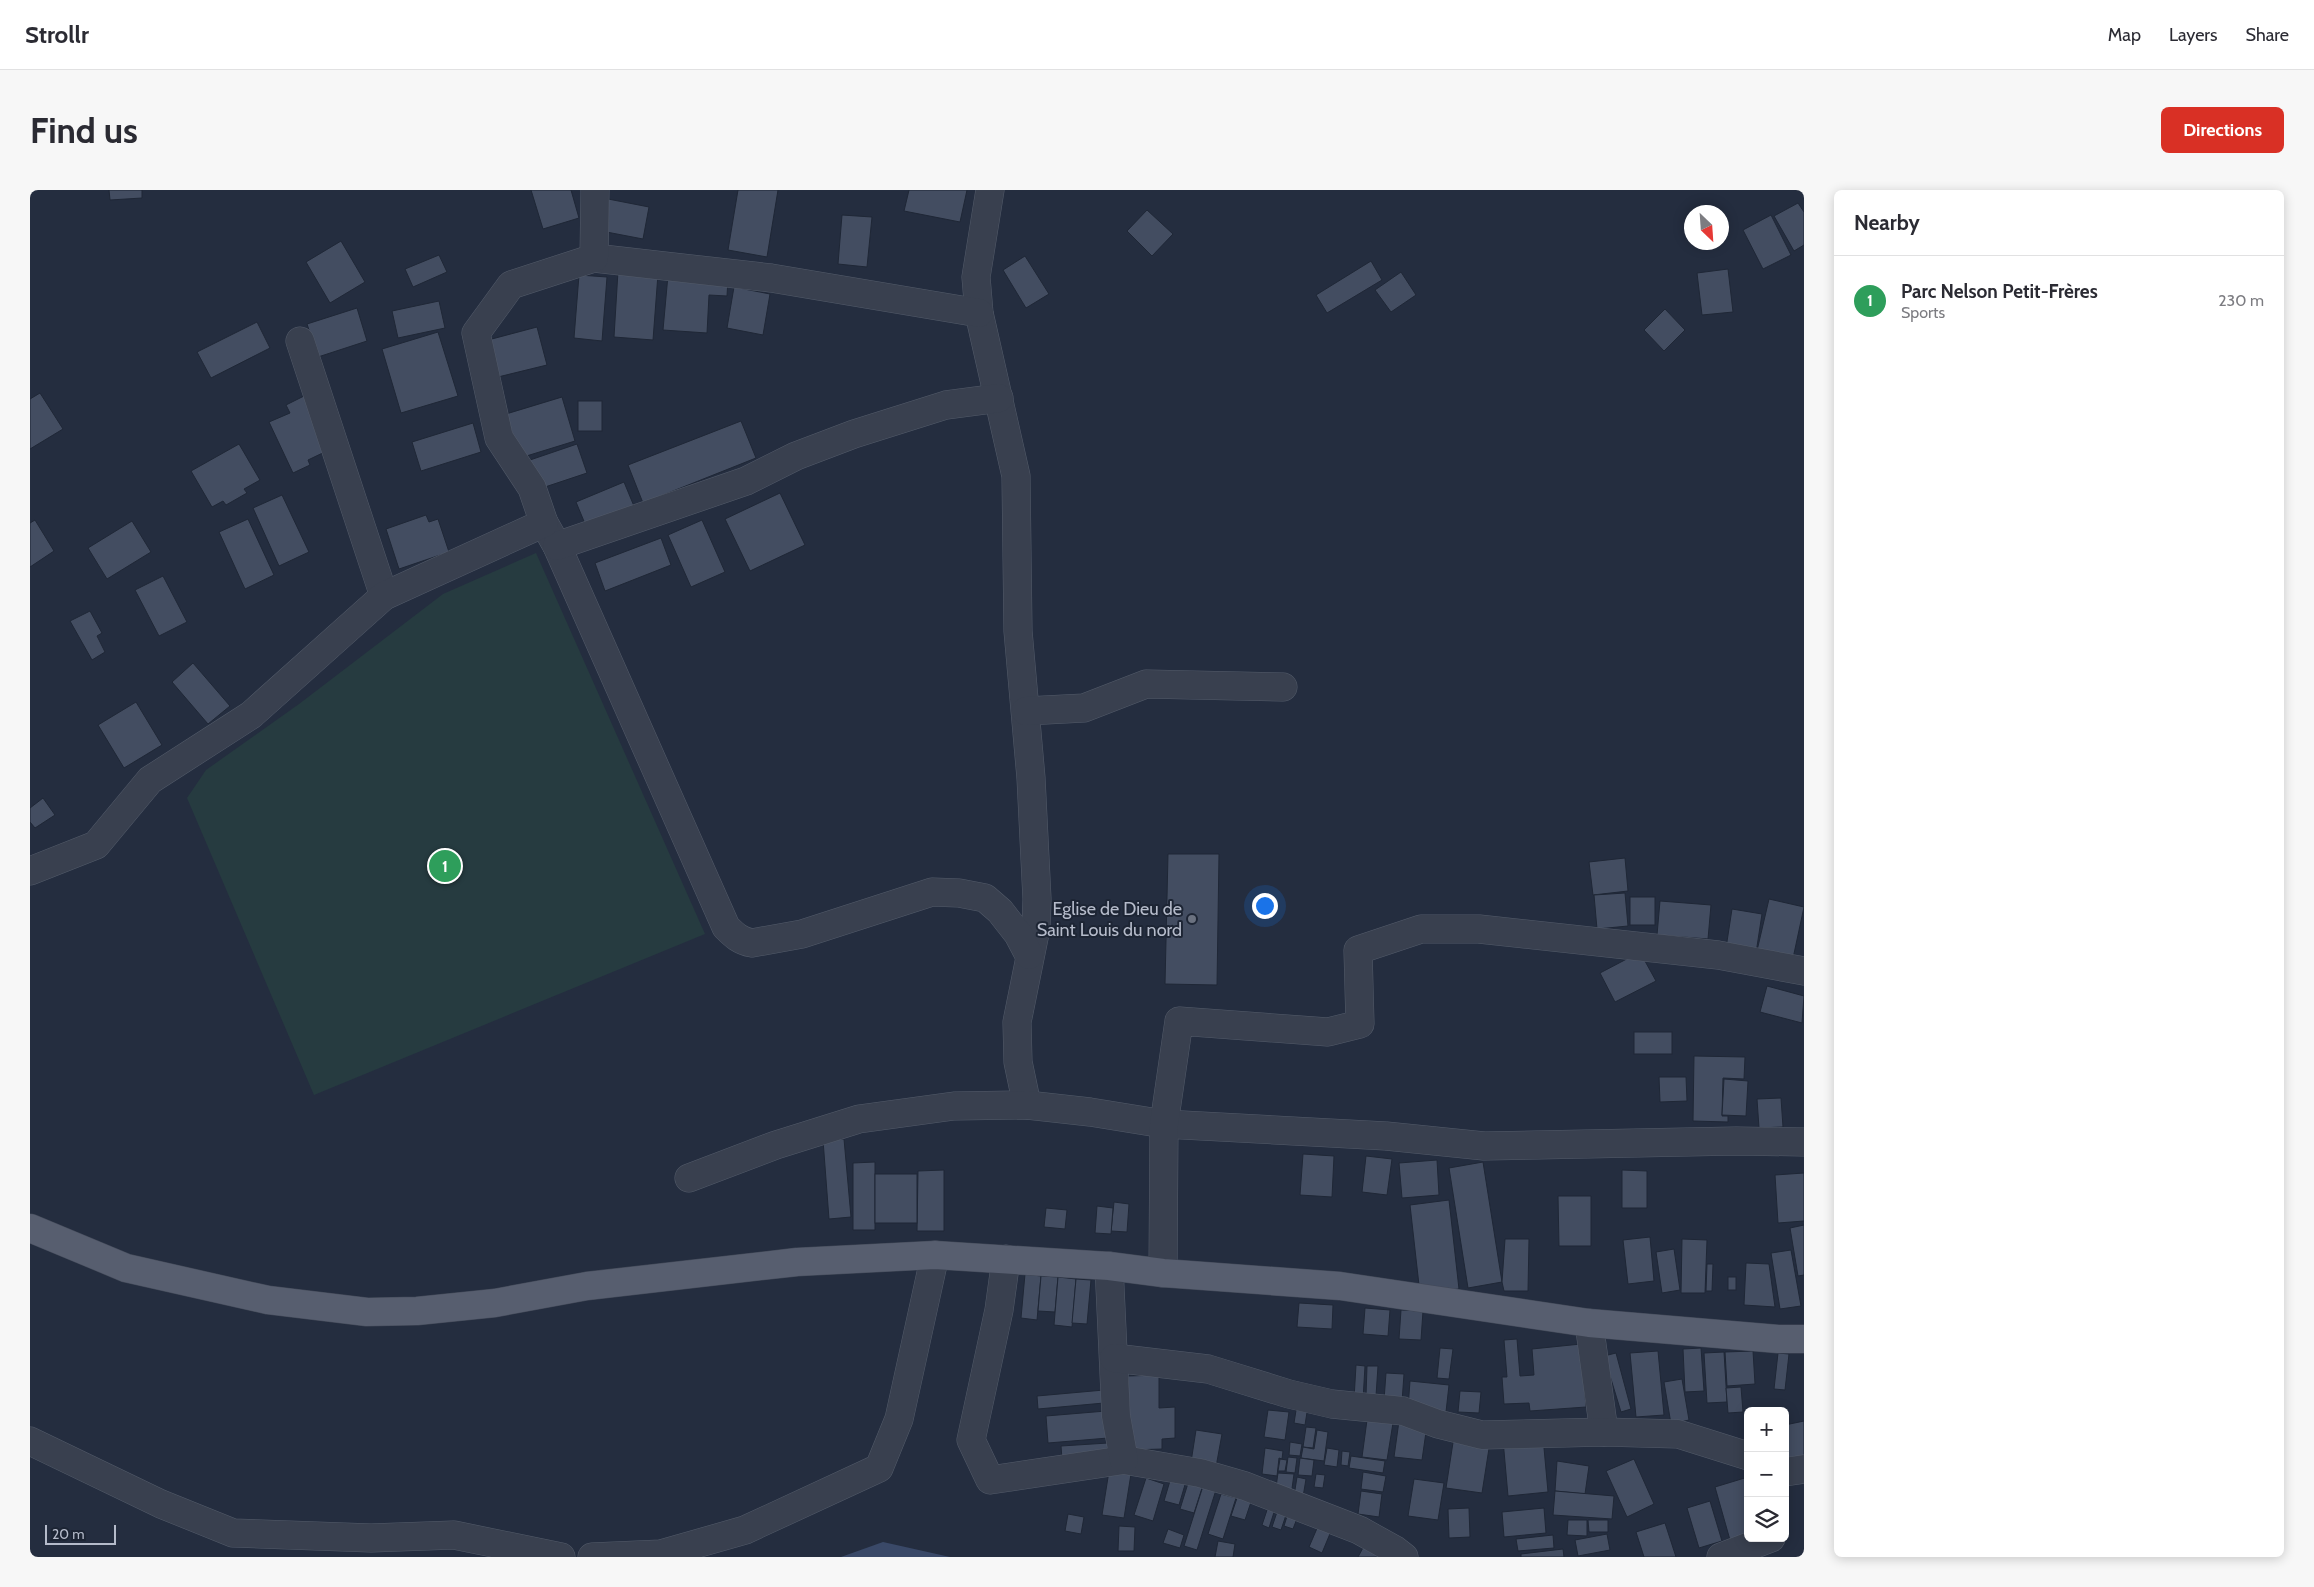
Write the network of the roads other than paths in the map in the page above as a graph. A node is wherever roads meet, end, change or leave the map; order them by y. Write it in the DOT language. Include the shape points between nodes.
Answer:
graph roads {
  1 [pos="595,190"];
  2 [pos="990,190"];
  3 [pos="594,258"];
  4 [pos="979,313"];
  5 [pos="300,341"];
  6 [pos="999,398"];
  7 [pos="550,534"];
  8 [pos="384,596"];
  9 [pos="1284,687"];
  10 [pos="1026,711"];
  11 [pos="30,871"];
  12 [pos="1029,955"];
  13 [pos="1804,970"];
  14 [pos="1027,1105"];
  15 [pos="1164,1124"];
  16 [pos="1804,1142"];
  17 [pos="689,1178"];
  18 [pos="30,1228"];
  19 [pos="935,1255"];
  20 [pos="1006,1259"];
  21 [pos="1109,1266"];
  22 [pos="1163,1273"];
  23 [pos="1589,1323"];
  24 [pos="1804,1339"];
  25 [pos="1114,1358"];
  26 [pos="1604,1432"];
  27 [pos="30,1441"];
  28 [pos="1744,1455"];
  29 [pos="1124,1460"];
  30 [pos="1804,1469"];
  31 [pos="1789,1471"];
  32 [pos="1760,1542"];
  33 [pos="561,1557"];
  34 [pos="592,1557"];
  35 [pos="1404,1557"];
  36 [pos="1721,1557"];
  1 -- 3 [label="street"];
  2 -- 4 [label="street" via="976,277"];
  3 -- 4 [label="street" via="771,278"];
  3 -- 7 [label="street" via="511,285 476,333 498,438 532,488"];
  4 -- 6 [label="street"];
  5 -- 8 [label="street"];
  6 -- 7 [label="street" via="946,405 796,456 746,481"];
  6 -- 10 [label="street" via="1016,476 1018,631"];
  7 -- 8 [label="street"];
  7 -- 12 [label="street" via="726,927 737,937 752,943 802,934 932,892 959,893 985,898 1000,911"];
  8 -- 11 [label="street" via="251,715 150,780 96,845"];
  9 -- 10 [label="street" via="1146,684 1084,708"];
  10 -- 12 [label="street" via="1037,899 1036,928"];
  12 -- 14 [label="street" via="1017,1022 1018,1062"];
  13 -- 15 [label="street" via="1718,955 1560,937 1479,929 1421,929 1358,950 1360,1024 1328,1032 1178,1021"];
  14 -- 15 [label="street"];
  14 -- 17 [label="street" via="954,1106 859,1119 776,1145"];
  15 -- 16 [label="street" via="1386,1136 1484,1146"];
  15 -- 22 [label="street"];
  18 -- 19 [label="main road" via="126,1268 268,1300 367,1312 417,1311 495,1303 587,1286 798,1262"];
  19 -- 20 [label="main road"];
  19 -- 34 [label="street" via="899,1419 879,1468 745,1530 661,1554"];
  20 -- 21 [label="main road"];
  20 -- 29 [label="street" via="996,1328 971,1440 990,1480"];
  21 -- 22 [label="main road"];
  21 -- 25 [label="street"];
  22 -- 23 [label="main road" via="1340,1286"];
  23 -- 24 [label="main road"];
  23 -- 26 [label="street"];
  25 -- 26 [label="street" via="1208,1369 1289,1394 1332,1404 1403,1411 1482,1435"];
  25 -- 29 [label="street" via="1116,1416"];
  26 -- 28 [label="street" via="1678,1434"];
  27 -- 33 [label="street" via="161,1504 232,1533 371,1538 454,1535"];
  29 -- 35 [label="street" via="1200,1473 1245,1486 1359,1530"];
  30 -- 31 [label="street"];
  32 -- 36 [label="street"];
}
